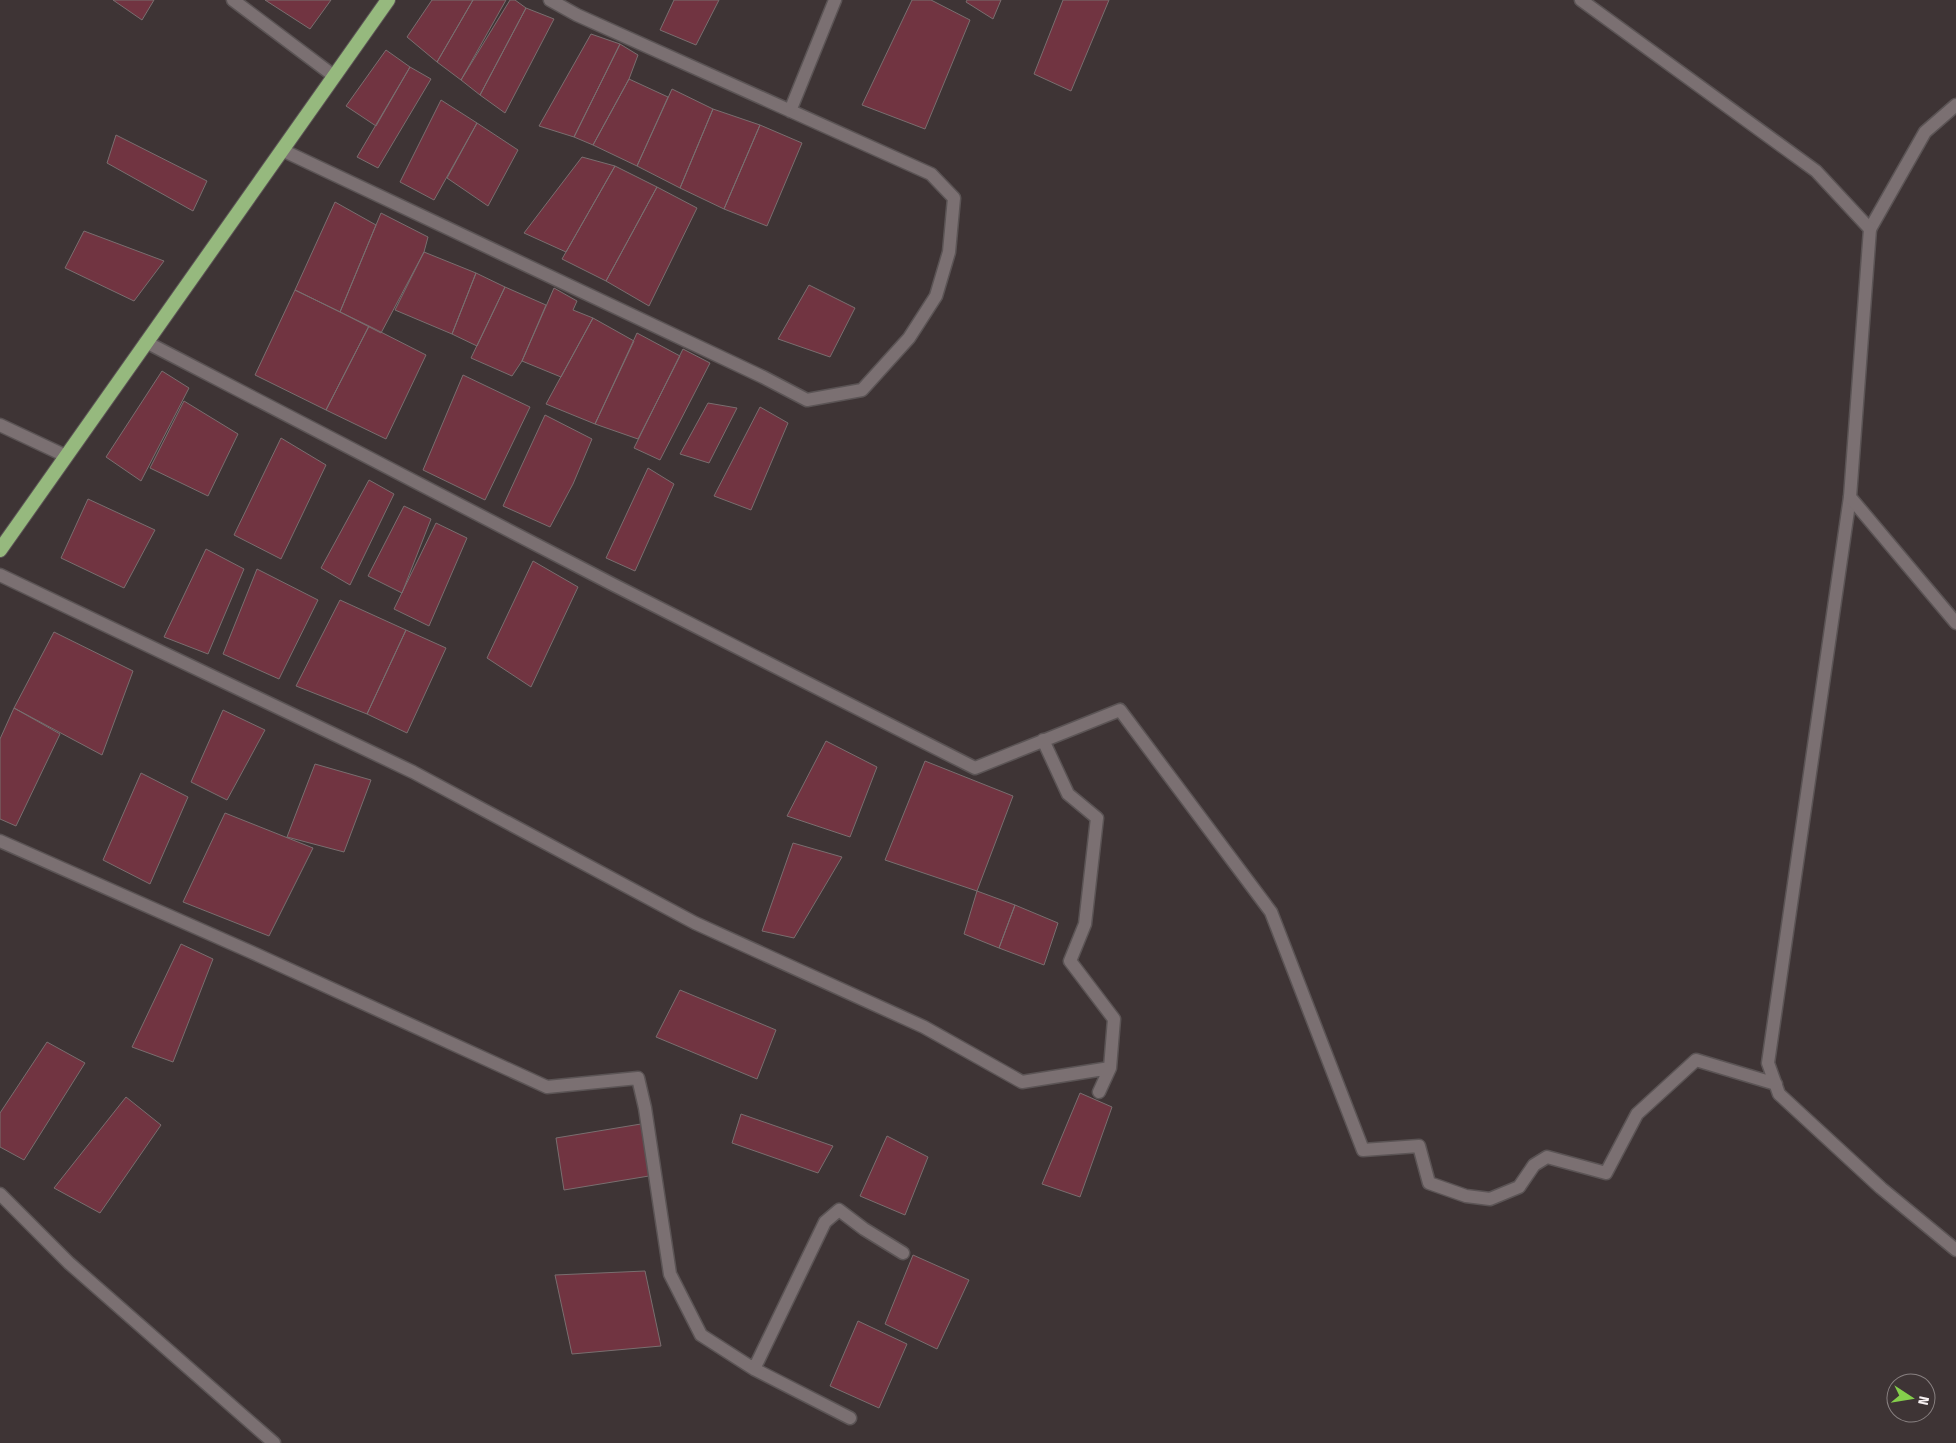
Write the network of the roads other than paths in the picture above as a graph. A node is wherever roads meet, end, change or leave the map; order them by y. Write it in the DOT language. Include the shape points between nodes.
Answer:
graph roads {
  1 [pos="234,0"];
  2 [pos="388,0"];
  3 [pos="550,0"];
  4 [pos="834,0"];
  5 [pos="1581,0"];
  6 [pos="334,76"];
  7 [pos="1956,105"];
  8 [pos="790,111"];
  9 [pos="282,150"];
  10 [pos="1870,229"];
  11 [pos="146,342"];
  12 [pos="0,426"];
  13 [pos="66,456"];
  14 [pos="1850,497"];
  15 [pos="0,550"];
  16 [pos="0,575"];
  17 [pos="1956,623"];
  18 [pos="1043,740"];
  19 [pos="0,840"];
  20 [pos="1110,1068"];
  21 [pos="1776,1084"];
  22 [pos="1099,1092"];
  23 [pos="0,1194"];
  24 [pos="1956,1250"];
  25 [pos="903,1253"];
  26 [pos="754,1369"];
  27 [pos="850,1418"];
  28 [pos="274,1443"];
  1 -- 6 [label="street"];
  2 -- 6 [label="highway"];
  3 -- 8 [label="street"];
  4 -- 8 [label="street"];
  5 -- 10 [label="street" via="1816,171"];
  6 -- 9 [label="highway"];
  7 -- 10 [label="street" via="1926,132"];
  8 -- 9 [label="street" via="931,174 954,198 949,252 936,296 909,338 862,390 807,400"];
  9 -- 11 [label="highway"];
  10 -- 14 [label="street"];
  11 -- 13 [label="highway"];
  11 -- 18 [label="street" via="975,768"];
  12 -- 13 [label="street"];
  13 -- 15 [label="highway"];
  14 -- 17 [label="street"];
  14 -- 21 [label="street" via="1768,1062"];
  16 -- 20 [label="street" via="413,772 695,923 924,1027 1022,1082"];
  18 -- 20 [label="street" via="1068,794 1097,818 1085,924 1070,961 1114,1019"];
  18 -- 21 [label="street" via="1120,710 1270,912 1363,1150 1419,1146 1429,1183 1466,1196 1490,1199 1519,1188 1534,1165 1547,1157 1606,1173 1637,1114 1696,1060"];
  19 -- 26 [label="street" via="547,1087 638,1078 670,1274 701,1335"];
  20 -- 22 [label="street"];
  21 -- 24 [label="street" via="1779,1094 1881,1188"];
  23 -- 28 [label="street" via="69,1263"];
  25 -- 26 [label="street" via="864,1230 839,1210 825,1222"];
  26 -- 27 [label="street"];
}
